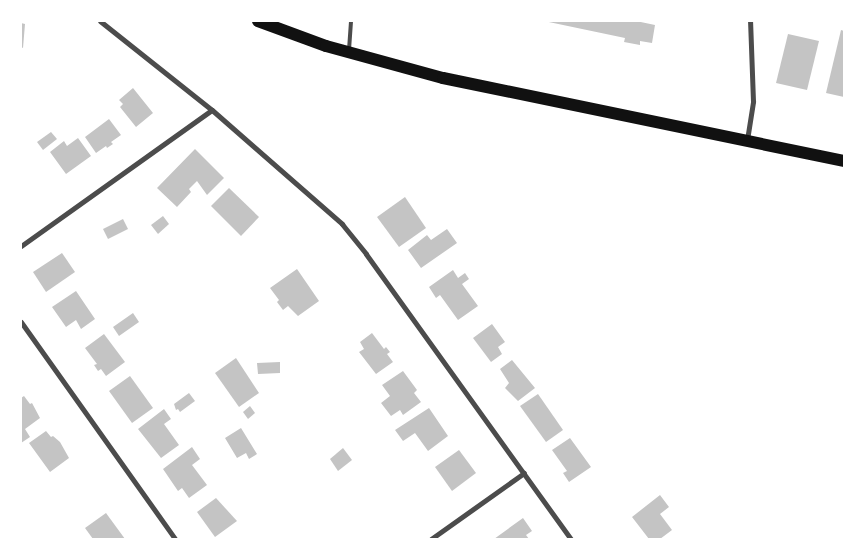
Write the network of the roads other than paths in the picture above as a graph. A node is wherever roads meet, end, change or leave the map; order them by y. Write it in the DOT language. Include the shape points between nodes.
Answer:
graph roads {
  1 [pos="100,21"];
  2 [pos="258,21"];
  3 [pos="351,21"];
  4 [pos="750,21"];
  5 [pos="348,52"];
  6 [pos="212,110"];
  7 [pos="747,141"];
  8 [pos="844,161"];
  9 [pos="21,246"];
  10 [pos="21,322"];
  11 [pos="524,473"];
  12 [pos="175,539"];
  13 [pos="431,539"];
  14 [pos="571,539"];
  1 -- 6 [label="street"];
  2 -- 5 [label="main road"];
  3 -- 5 [label="lane"];
  4 -- 7 [label="street" via="753,101"];
  5 -- 7 [label="main road" via="443,78"];
  6 -- 9 [label="street"];
  6 -- 11 [label="street" via="342,224"];
  7 -- 8 [label="main road"];
  10 -- 12 [label="street"];
  11 -- 13 [label="street"];
  11 -- 14 [label="street"];
}
